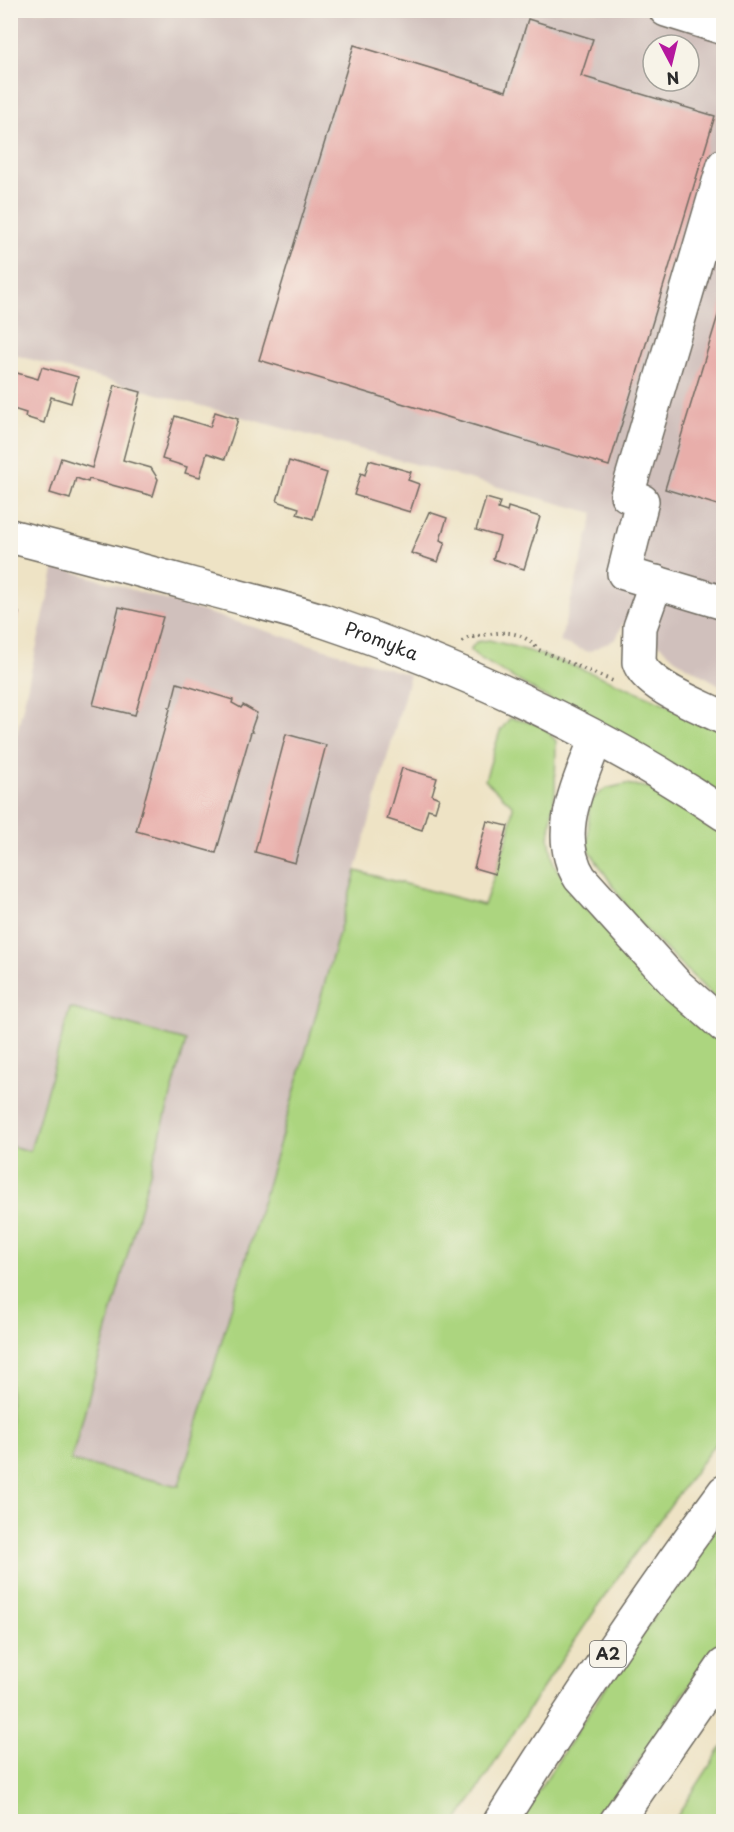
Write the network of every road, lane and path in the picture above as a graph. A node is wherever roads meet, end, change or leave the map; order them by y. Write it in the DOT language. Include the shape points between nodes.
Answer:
graph roads {
  1 [pos="666,10"];
  2 [pos="722,22"];
  3 [pos="723,165"];
  4 [pos="10,536"];
  5 [pos="656,582"];
  6 [pos="723,603"];
  7 [pos="454,647"];
  8 [pos="621,684"];
  9 [pos="723,718"];
  10 [pos="596,738"];
  11 [pos="723,814"];
  12 [pos="723,1026"];
  13 [pos="723,1492"];
  14 [pos="723,1665"];
  15 [pos="500,1821"];
  16 [pos="616,1821"];
  1 -- 2 [label="main road"];
  3 -- 5 [label="main road" via="627,495 642,501 624,573"];
  4 -- 10 [label="main road, Promyka" via="320,620 504,693"];
  5 -- 6 [label="main road"];
  5 -- 9 [label="main road" via="640,627 641,668 662,687"];
  7 -- 8 [label="path" via="468,638 507,632 520,635 547,654"];
  10 -- 11 [label="main road, Promyka"];
  10 -- 12 [label="main road" via="567,826 573,866 677,985"];
  13 -- 15 [label="main road, A2" via="609,1653"];
  14 -- 16 [label="main road"];
}
